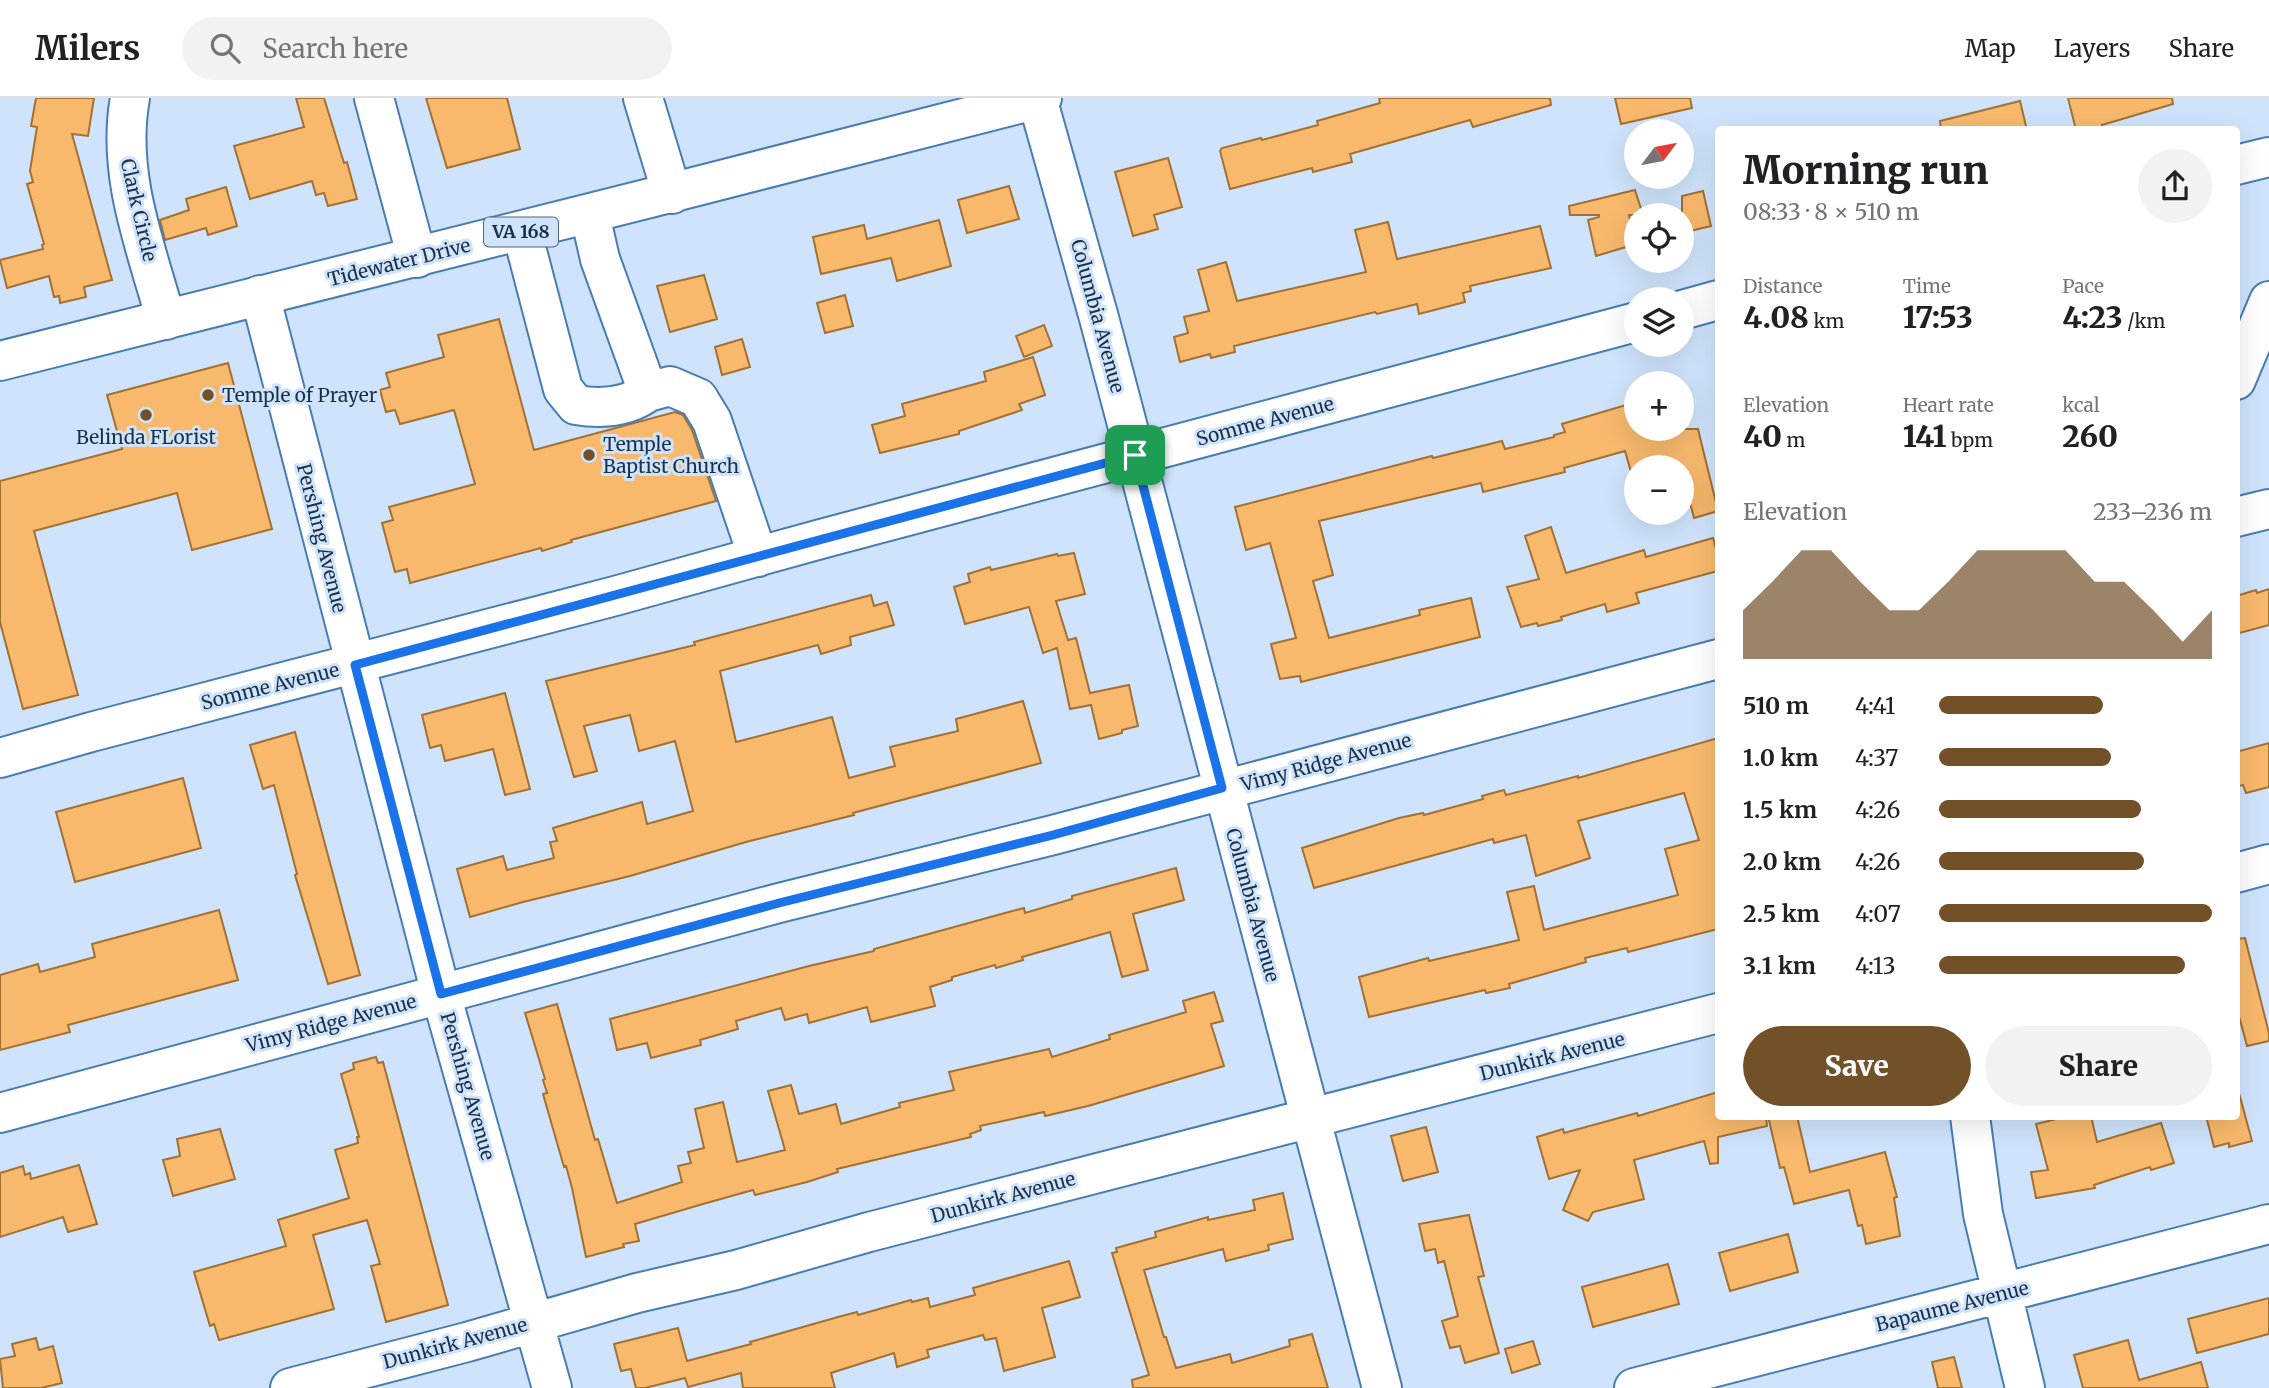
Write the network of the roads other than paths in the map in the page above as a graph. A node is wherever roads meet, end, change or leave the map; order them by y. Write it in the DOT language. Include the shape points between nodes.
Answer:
graph roads {
  1 [pos="130,98"];
  2 [pos="374,98"];
  3 [pos="643,98"];
  4 [pos="1038,98"];
  5 [pos="2269,157"];
  6 [pos="2240,164"];
  7 [pos="672,194"];
  8 [pos="590,215"];
  9 [pos="522,232"];
  10 [pos="417,258"];
  11 [pos="260,295"];
  12 [pos="1715,301"];
  13 [pos="2269,301"];
  14 [pos="1694,307"];
  15 [pos="166,320"];
  16 [pos="1624,325"];
  17 [pos="0,361"];
  18 [pos="2240,370"];
  19 [pos="648,392"];
  20 [pos="1135,455"];
  21 [pos="2269,509"];
  22 [pos="2240,516"];
  23 [pos="758,557"];
  24 [pos="1715,660"];
  25 [pos="355,665"];
  26 [pos="0,758"];
  27 [pos="1222,788"];
  28 [pos="2269,864"];
  29 [pos="2240,872"];
  30 [pos="441,994"];
  31 [pos="1715,1014"];
  32 [pos="0,1113"];
  33 [pos="1310,1118"];
  34 [pos="1971,1120"];
  35 [pos="2269,1224"];
  36 [pos="2002,1293"];
  37 [pos="535,1322"];
  38 [pos="290,1388"];
  39 [pos="552,1388"];
  40 [pos="1382,1388"];
  41 [pos="1634,1388"];
  42 [pos="2025,1388"];
  1 -- 15 [label="main road, Clark Circle" via="125,150 130,189"];
  2 -- 10 [label="main road"];
  3 -- 7 [label="main road"];
  4 -- 7 [label="main road, Tidewater Drive / VA 168"];
  4 -- 20 [label="main road, Columbia Avenue"];
  5 -- 6 [label="main road"];
  7 -- 8 [label="main road, Tidewater Drive / VA 168"];
  8 -- 9 [label="main road, Tidewater Drive / VA 168"];
  8 -- 19 [label="main road" via="600,260"];
  9 -- 10 [label="main road, Tidewater Drive / VA 168"];
  9 -- 19 [label="main road" via="563,388 576,405 601,409 638,400"];
  10 -- 11 [label="main road, Tidewater Drive / VA 168"];
  11 -- 15 [label="main road, Tidewater Drive / VA 168"];
  11 -- 25 [label="main road, Pershing Avenue"];
  12 -- 14 [label="main road"];
  13 -- 18 [label="main road"];
  15 -- 17 [label="main road, Tidewater Drive / VA 168"];
  16 -- 20 [label="main road, Somme Avenue"];
  19 -- 23 [label="main road" via="670,386 698,398 712,421"];
  20 -- 23 [label="main road, Somme Avenue"];
  20 -- 27 [label="main road, Columbia Avenue"];
  21 -- 22 [label="main road"];
  23 -- 25 [label="main road, Somme Avenue"];
  24 -- 27 [label="main road, Vimy Ridge Avenue"];
  25 -- 26 [label="main road, Somme Avenue"];
  25 -- 30 [label="main road, Pershing Avenue"];
  27 -- 30 [label="main road, Vimy Ridge Avenue"];
  27 -- 33 [label="main road, Columbia Avenue"];
  28 -- 29 [label="main road"];
  30 -- 32 [label="main road, Vimy Ridge Avenue"];
  30 -- 37 [label="main road, Pershing Avenue"];
  31 -- 33 [label="main road, Dunkirk Avenue"];
  33 -- 37 [label="main road, Dunkirk Avenue"];
  33 -- 40 [label="main road, Columbia Avenue"];
  34 -- 36 [label="main road" via="1983,1214"];
  35 -- 36 [label="main road, Bapaume Avenue"];
  36 -- 41 [label="main road, Bapaume Avenue"];
  36 -- 42 [label="main road"];
  37 -- 38 [label="main road, Dunkirk Avenue"];
  37 -- 39 [label="main road, Pershing Avenue"];
}
